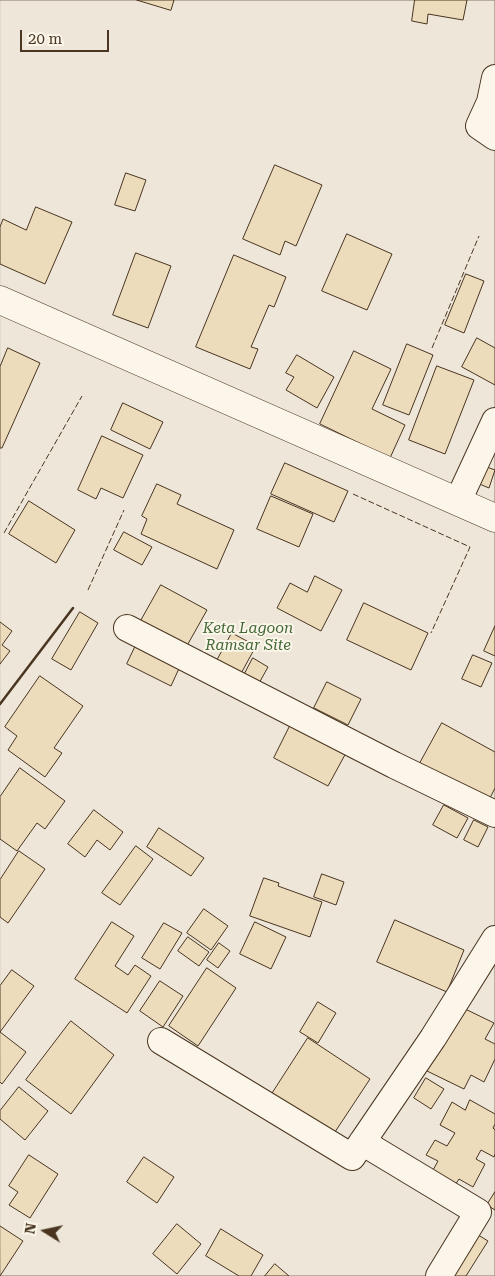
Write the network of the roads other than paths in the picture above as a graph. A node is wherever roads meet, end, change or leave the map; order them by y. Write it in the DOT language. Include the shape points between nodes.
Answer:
graph roads {
  1 [pos="495,78"];
  2 [pos="495,137"];
  3 [pos="0,300"];
  4 [pos="495,421"];
  5 [pos="458,501"];
  6 [pos="495,518"];
  7 [pos="127,628"];
  8 [pos="495,814"];
  9 [pos="495,938"];
  10 [pos="161,1041"];
  11 [pos="362,1142"];
  12 [pos="439,1276"];
  1 -- 2 [label="street" via="490,102 479,126"];
  3 -- 5 [label="main road"];
  4 -- 5 [label="street"];
  5 -- 6 [label="main road"];
  7 -- 8 [label="street" via="394,766"];
  9 -- 11 [label="street" via="433,1038"];
  10 -- 11 [label="street" via="352,1157"];
  11 -- 12 [label="street" via="478,1212"];
}
